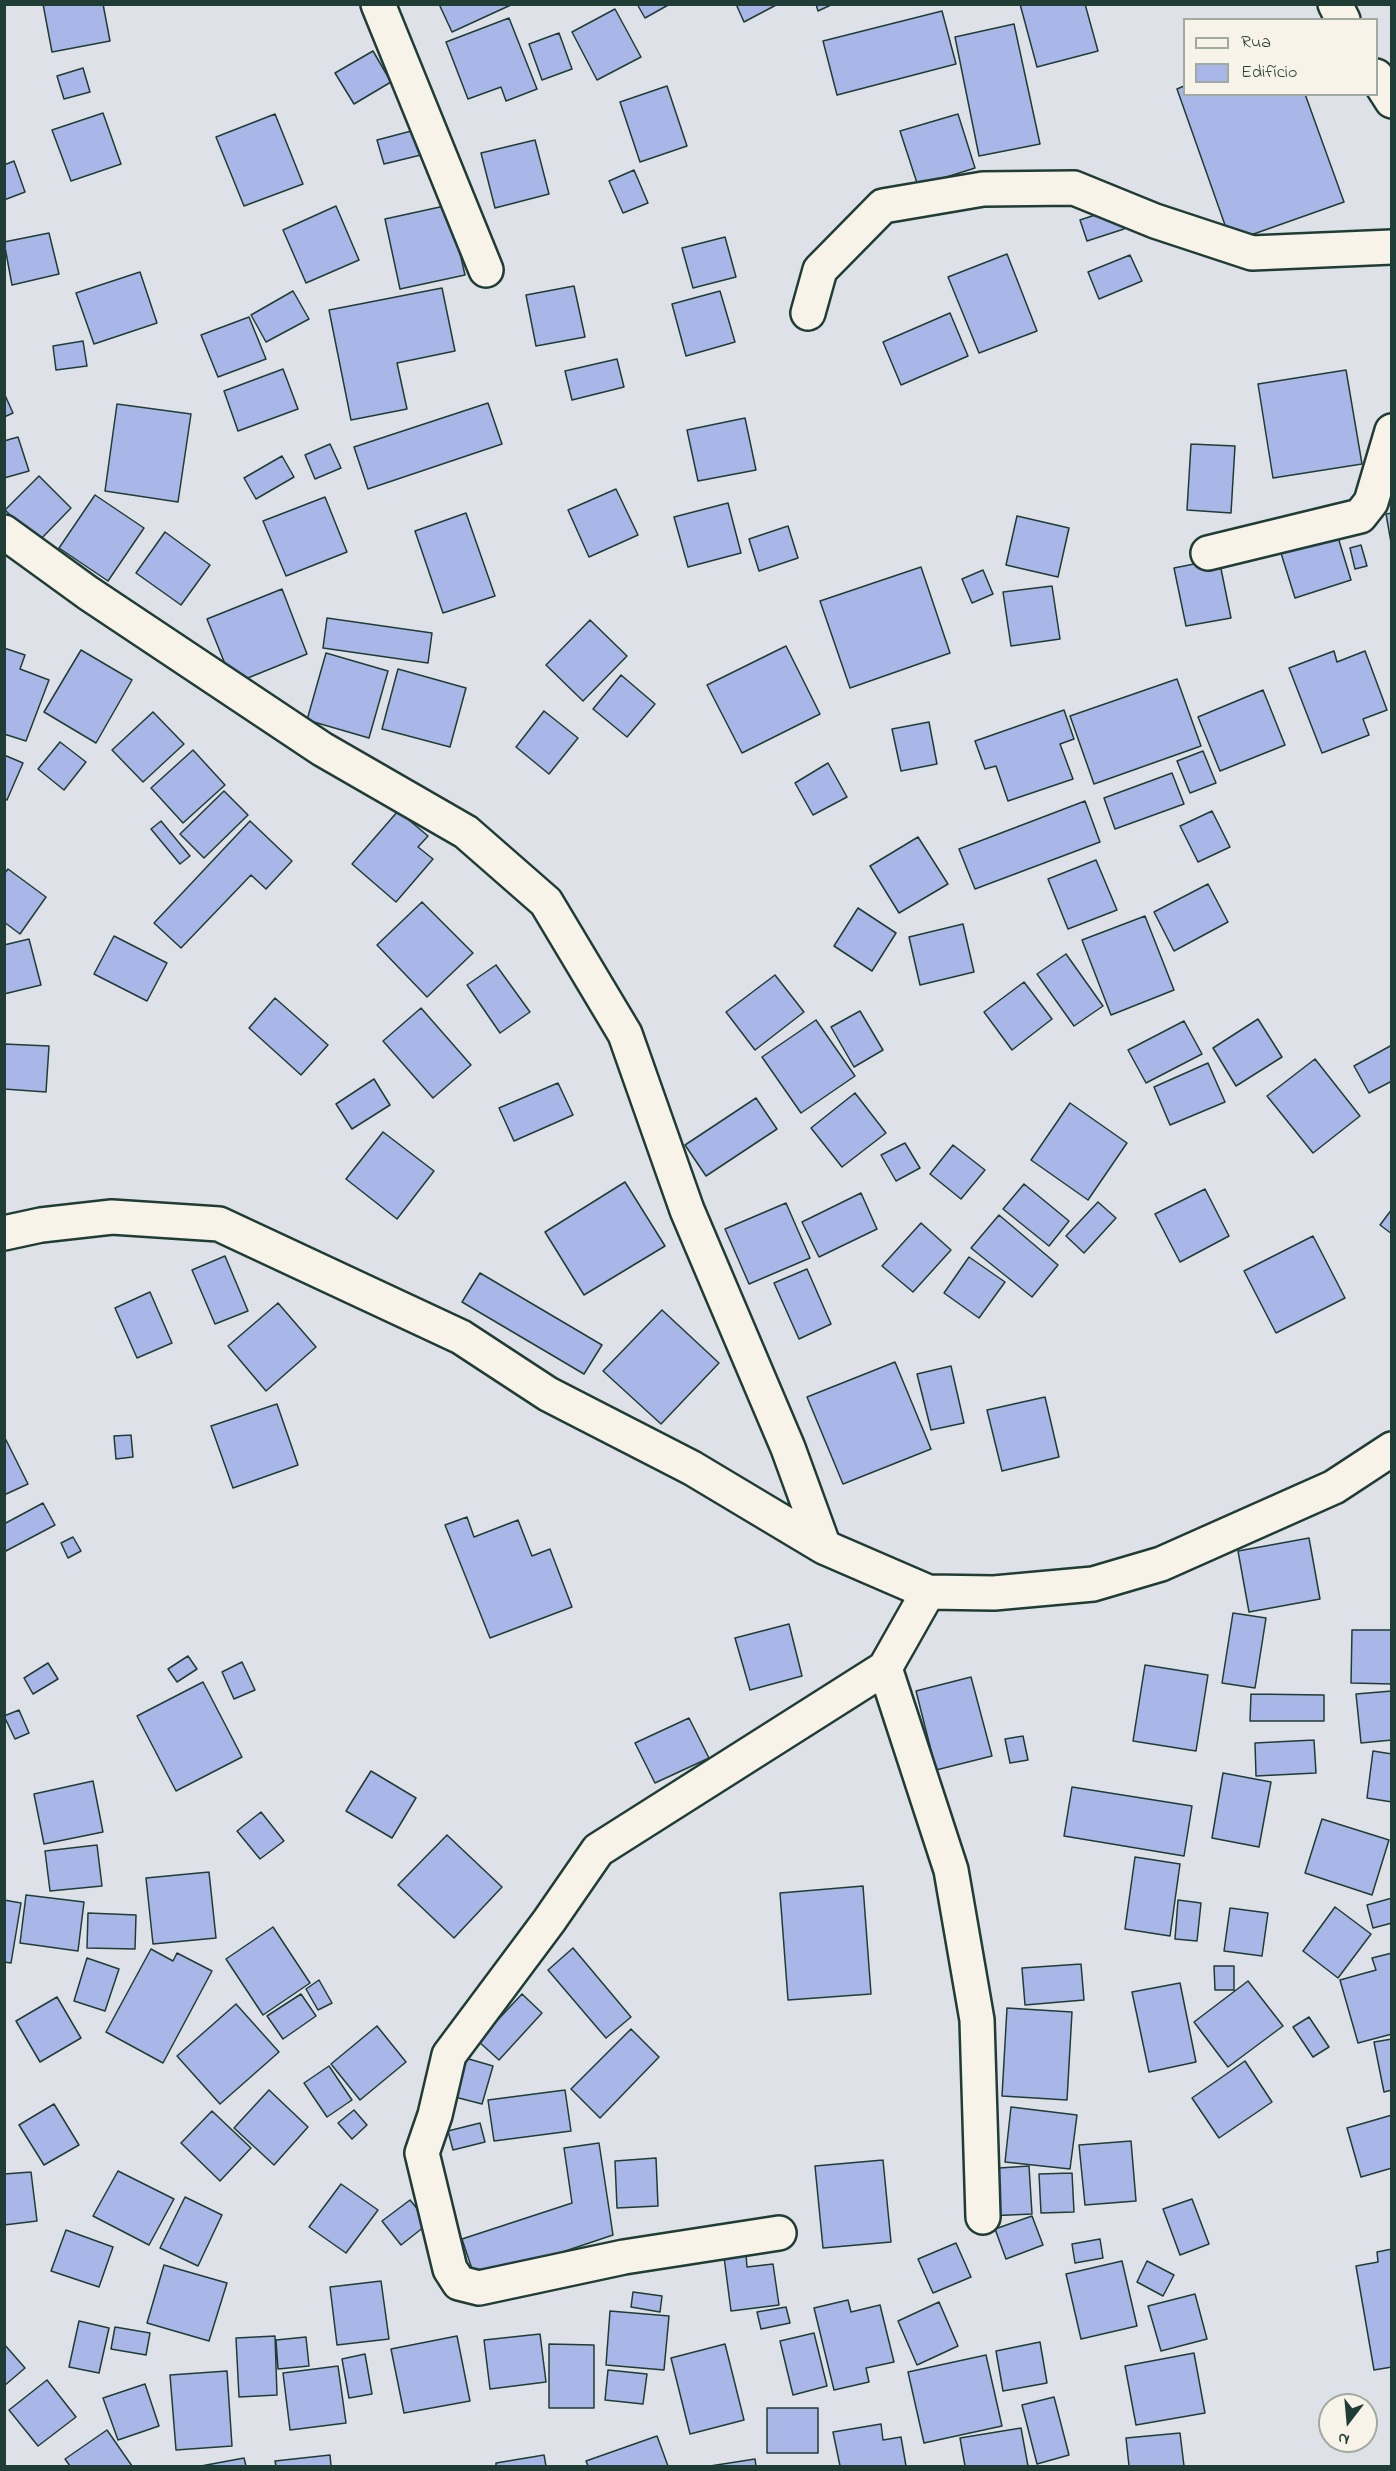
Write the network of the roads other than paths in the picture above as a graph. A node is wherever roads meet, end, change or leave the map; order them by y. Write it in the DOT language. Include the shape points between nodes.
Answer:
graph roads {
  1 [pos="378,4"];
  2 [pos="1335,4"];
  3 [pos="1342,18"];
  4 [pos="1378,78"];
  5 [pos="1392,101"];
  6 [pos="1392,247"];
  7 [pos="486,270"];
  8 [pos="808,313"];
  9 [pos="1392,431"];
  10 [pos="4,532"];
  11 [pos="1208,553"];
  12 [pos="4,1233"];
  13 [pos="1392,1449"];
  14 [pos="824,1547"];
  15 [pos="928,1592"];
  16 [pos="885,1668"];
  17 [pos="982,2217"];
  18 [pos="779,2233"];
  1 -- 7 [label="street"];
  2 -- 3 [label="street"];
  4 -- 5 [label="street"];
  6 -- 8 [label="street" via="1252,253 1155,221 1074,188 983,189 883,206 820,270"];
  9 -- 11 [label="street" via="1371,502 1360,516"];
  10 -- 14 [label="street" via="88,593 322,749 466,832 546,902 625,1034 687,1210 788,1448"];
  12 -- 14 [label="street" via="112,1217 219,1224 460,1337 548,1394 692,1468"];
  13 -- 15 [label="street" via="1334,1487 1161,1564 1093,1584 994,1593"];
  14 -- 15 [label="street"];
  15 -- 16 [label="street"];
  16 -- 17 [label="street" via="951,1870 977,2020"];
  16 -- 18 [label="street" via="598,1850 449,2055 422,2153 450,2269 459,2283 479,2288 624,2257"];
}
